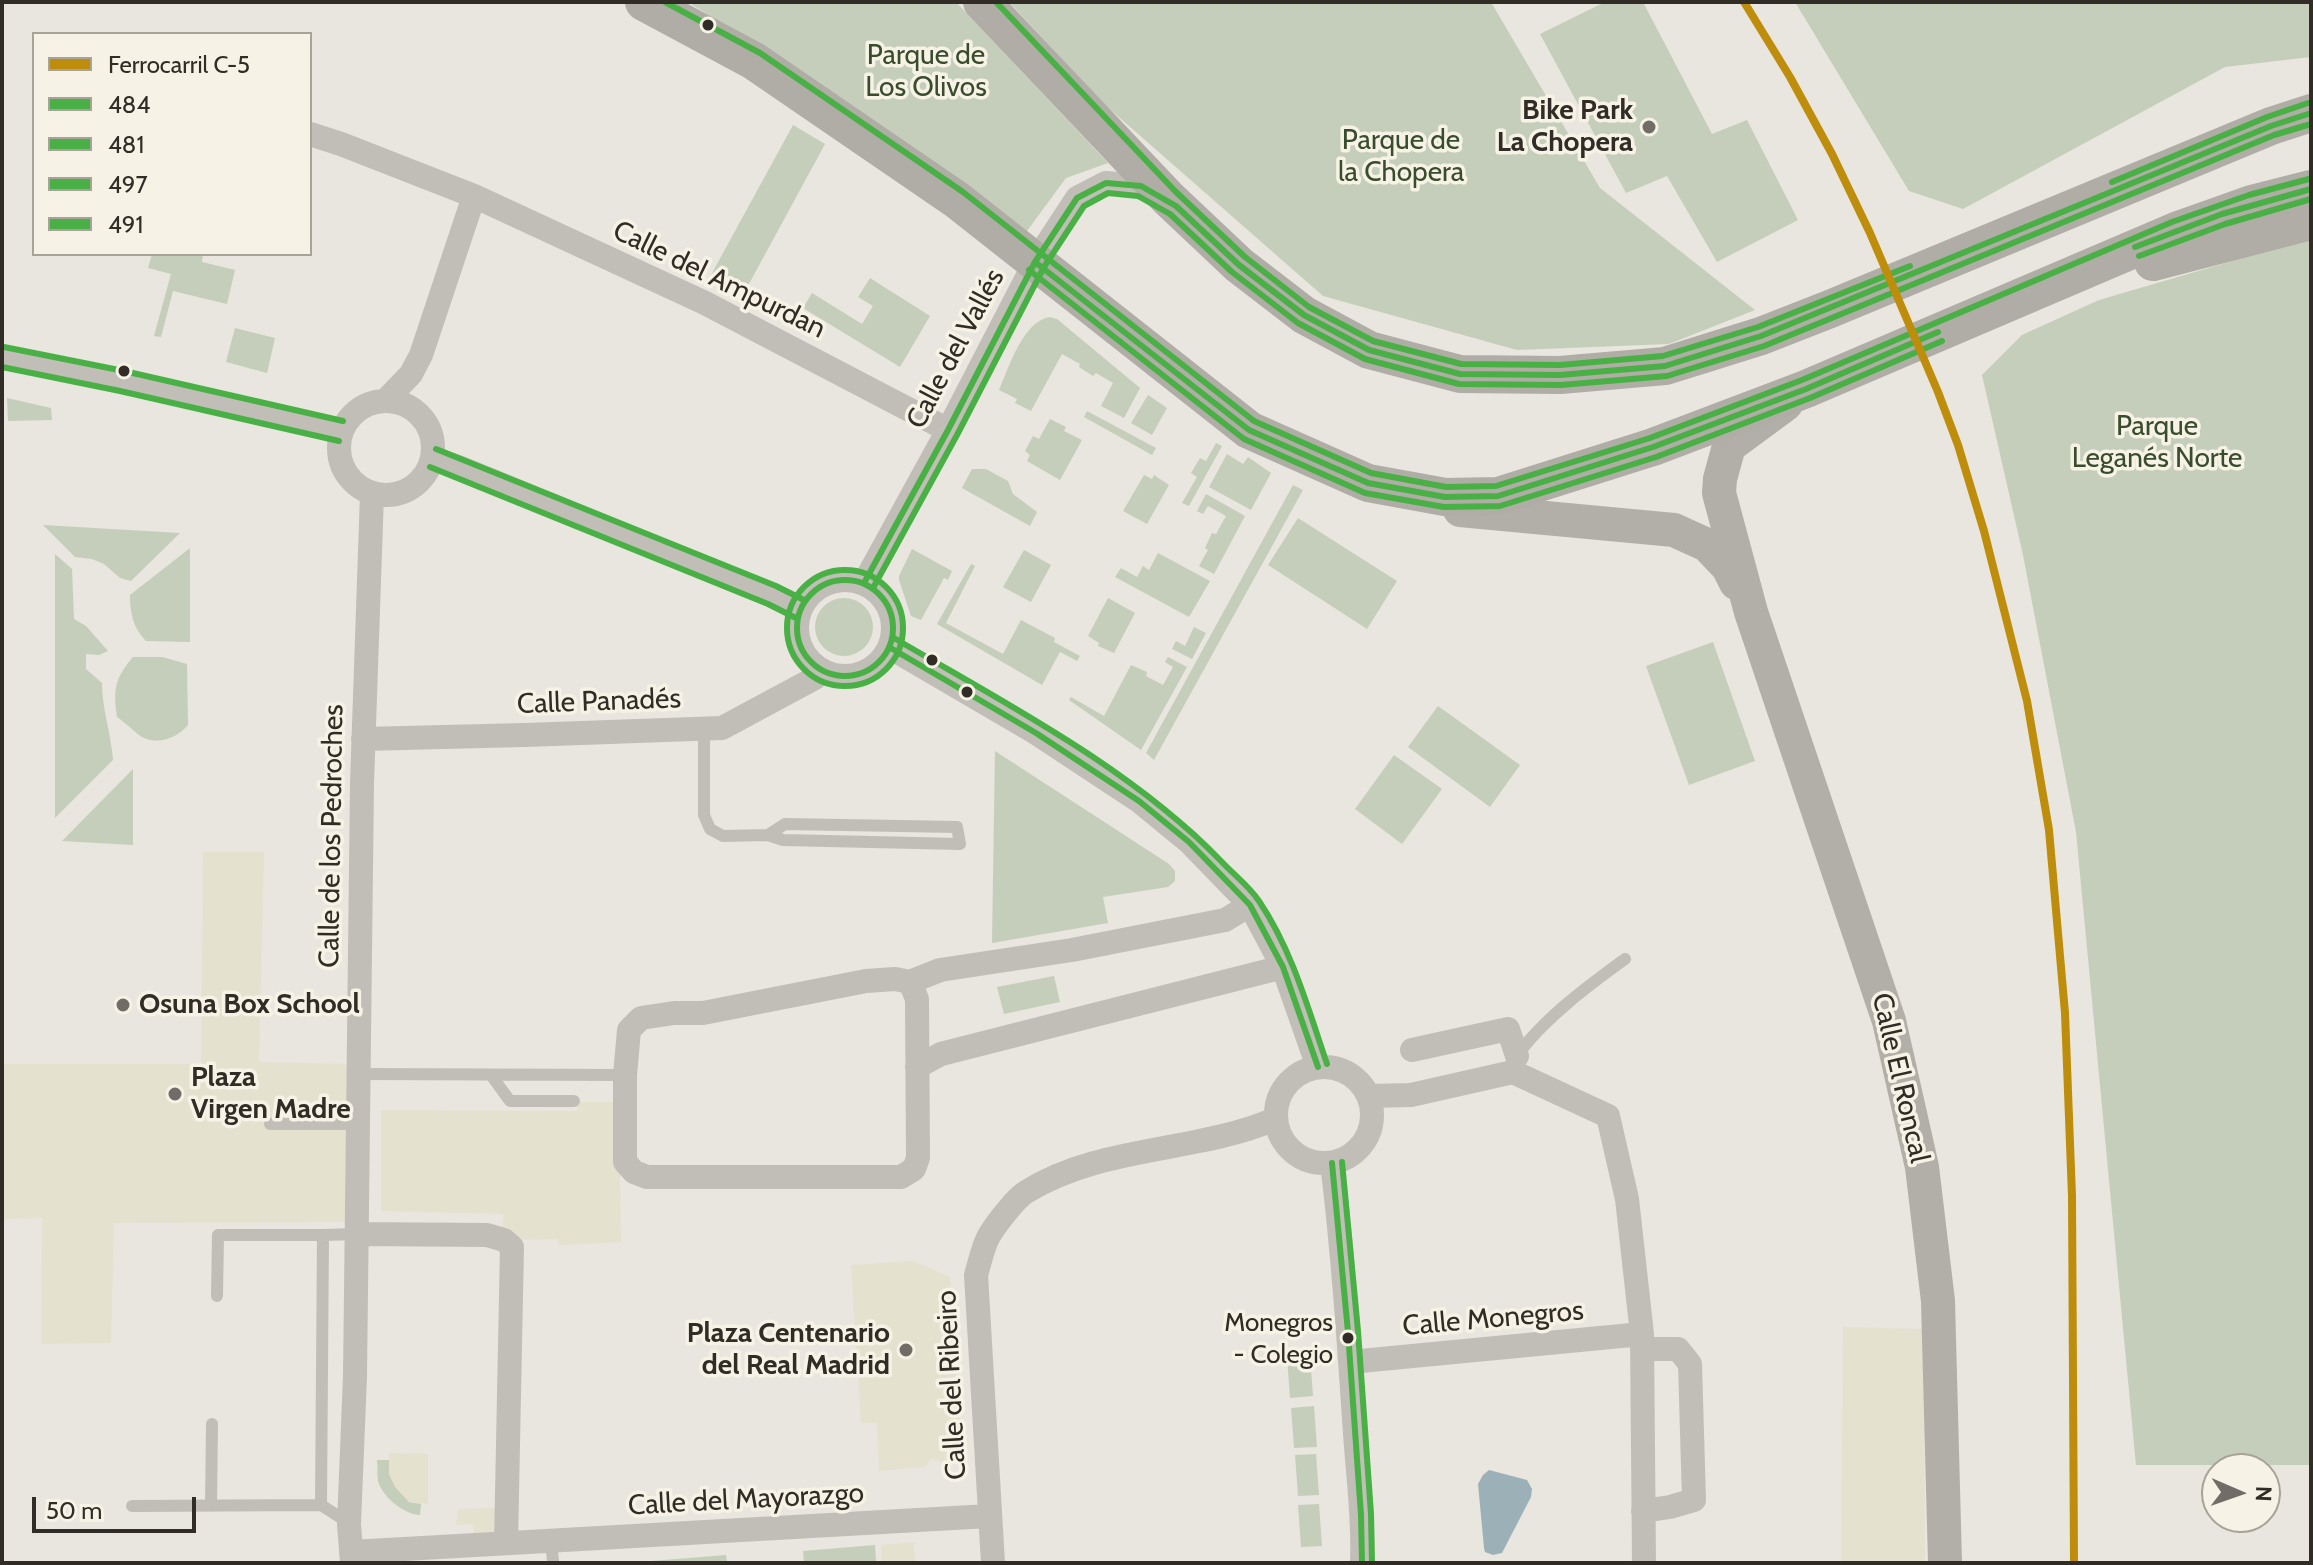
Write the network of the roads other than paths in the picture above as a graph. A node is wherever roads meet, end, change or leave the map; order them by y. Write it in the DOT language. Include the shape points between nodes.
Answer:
graph roads {
  1 [pos="644,2"];
  2 [pos="982,2"];
  3 [pos="2311,113"];
  4 [pos="312,135"];
  5 [pos="312,145"];
  6 [pos="2311,189"];
  7 [pos="467,193"];
  8 [pos="1176,206"];
  9 [pos="2311,221"];
  10 [pos="1035,262"];
  11 [pos="2064,279"];
  12 [pos="2,357"];
  13 [pos="1806,389"];
  14 [pos="386,400"];
  15 [pos="948,430"];
  16 [pos="341,431"];
  17 [pos="433,458"];
  18 [pos="1368,483"];
  19 [pos="372,494"];
  20 [pos="864,583"];
  21 [pos="800,609"];
  22 [pos="1751,612"];
  23 [pos="889,647"];
  24 [pos="820,670"];
  25 [pos="704,728"];
  26 [pos="363,739"];
  27 [pos="768,835"];
  28 [pos="1250,905"];
  29 [pos="1625,959"];
  30 [pos="1283,967"];
  31 [pos="910,982"];
  32 [pos="1412,1050"];
  33 [pos="1515,1064"];
  34 [pos="917,1067"];
  35 [pos="1318,1067"];
  36 [pos="358,1074"];
  37 [pos="491,1075"];
  38 [pos="625,1075"];
  39 [pos="1369,1096"];
  40 [pos="574,1101"];
  41 [pos="1275,1119"];
  42 [pos="270,1124"];
  43 [pos="357,1124"];
  44 [pos="1332,1163"];
  45 [pos="356,1234"];
  46 [pos="323,1235"];
  47 [pos="217,1296"];
  48 [pos="1642,1342"];
  49 [pos="1350,1362"];
  50 [pos="212,1424"];
  51 [pos="321,1505"];
  52 [pos="132,1506"];
  53 [pos="211,1506"];
  54 [pos="1643,1511"];
  55 [pos="989,1516"];
  56 [pos="349,1524"];
  57 [pos="506,1543"];
  58 [pos="352,1557"];
  59 [pos="993,1563"];
  60 [pos="1362,1563"];
  61 [pos="1644,1563"];
  62 [pos="1945,1563"];
  1 -- 10 [label="main road" via="754,61 957,200"];
  2 -- 8 [label="main road"];
  3 -- 8 [label="main road" via="1761,336 1665,366 1560,375 1460,374 1369,350 1304,315 1239,265"];
  4 -- 7 [label="street, Calle del Ampurdan"];
  5 -- 7 [label="street, Calle del Ampurdan"];
  6 -- 11 [label="main road" via="2211,217"];
  7 -- 14 [label="street" via="421,355"];
  7 -- 15 [label="street, Calle del Ampurdan" via="705,303"];
  8 -- 10 [label="street, Calle del Vallés" via="1141,186 1106,183 1077,198"];
  9 -- 11 [label="main road"];
  10 -- 15 [label="street, Calle del Vallés"];
  10 -- 18 [label="main road" via="1249,430"];
  11 -- 13 [label="main road"];
  12 -- 16 [label="street"];
  13 -- 18 [label="main road" via="1653,447 1498,496 1445,497"];
  13 -- 22 [label="street, Calle El Roncal" via="1729,446 1720,479 1719,493"];
  14 -- 16 [label="street" via="354,412"];
  14 -- 17 [label="street" via="419,413 432,434"];
  15 -- 20 [label="street, Calle del Vallés"];
  16 -- 19 [label="street" via="338,446 347,476"];
  17 -- 19 [label="street" via="417,485 403,493"];
  17 -- 21 [label="street"];
  18 -- 22 [label="street, Calle El Roncal" via="1441,508 1674,530 1707,545 1728,567"];
  19 -- 26 [label="street, Calle de los Pedroches"];
  20 -- 21 [label="street" via="827,583"];
  20 -- 23 [label="street" via="877,591 892,617"];
  21 -- 24 [label="street" via="799,643"];
  22 -- 62 [label="street, Calle El Roncal" via="1889,1021 1922,1167 1938,1301"];
  23 -- 24 [label="street" via="880,661 859,674 835,676"];
  23 -- 28 [label="street" via="1139,801 1189,842"];
  24 -- 25 [label="street, Calle Panadés" via="815,678 722,728"];
  25 -- 26 [label="street, Calle Panadés"];
  25 -- 27 [label="lane" via="704,815 710,829 723,836"];
  26 -- 36 [label="street, Calle de los Pedroches"];
  27 -- 27 [label="lane" via="785,824 957,827 960,844 783,840"];
  28 -- 30 [label="street"];
  28 -- 31 [label="street" via="1225,920 940,970"];
  29 -- 33 [label="lane" via="1586,987"];
  30 -- 34 [label="street" via="937,1055"];
  30 -- 35 [label="street"];
  31 -- 34 [label="street" via="917,999"];
  31 -- 38 [label="street" via="866,981 703,1013 641,1018 629,1030"];
  32 -- 33 [label="street" via="1508,1029"];
  33 -- 39 [label="street" via="1411,1095"];
  33 -- 48 [label="street" via="1608,1116 1627,1199"];
  34 -- 38 [label="street" via="918,1158 914,1169 901,1177 647,1177 625,1162"];
  35 -- 39 [label="street" via="1348,1073"];
  35 -- 41 [label="street" via="1287,1084"];
  36 -- 37 [label="lane"];
  36 -- 43 [label="street, Calle de los Pedroches"];
  37 -- 38 [label="lane"];
  37 -- 40 [label="lane" via="510,1101"];
  39 -- 44 [label="street" via="1369,1134 1355,1153"];
  41 -- 44 [label="street" via="1280,1135 1298,1156"];
  41 -- 55 [label="street, Calle del Ribeiro" via="1082,1166 1024,1193 989,1236 976,1275"];
  42 -- 43 [label="lane"];
  43 -- 45 [label="street, Calle de los Pedroches"];
  44 -- 49 [label="street"];
  45 -- 46 [label="lane"];
  45 -- 56 [label="street, Calle de los Pedroches"];
  45 -- 57 [label="street" via="487,1235 507,1237 512,1247"];
  46 -- 47 [label="lane" via="218,1235"];
  46 -- 51 [label="lane"];
  48 -- 49 [label="street, Calle Monegros"];
  48 -- 54 [label="street"];
  48 -- 54 [label="street, Calle Monegros" via="1678,1349 1690,1364 1694,1500"];
  49 -- 60 [label="street"];
  50 -- 53 [label="lane"];
  51 -- 53 [label="lane"];
  51 -- 56 [label="lane"];
  52 -- 53 [label="lane"];
  54 -- 61 [label="street"];
  55 -- 57 [label="street, Calle del Mayorazgo" via="552,1551"];
  55 -- 59 [label="street, Calle del Ribeiro"];
  56 -- 58 [label="street, Calle de los Pedroches"];
  57 -- 58 [label="street, Calle del Mayorazgo"];
}
